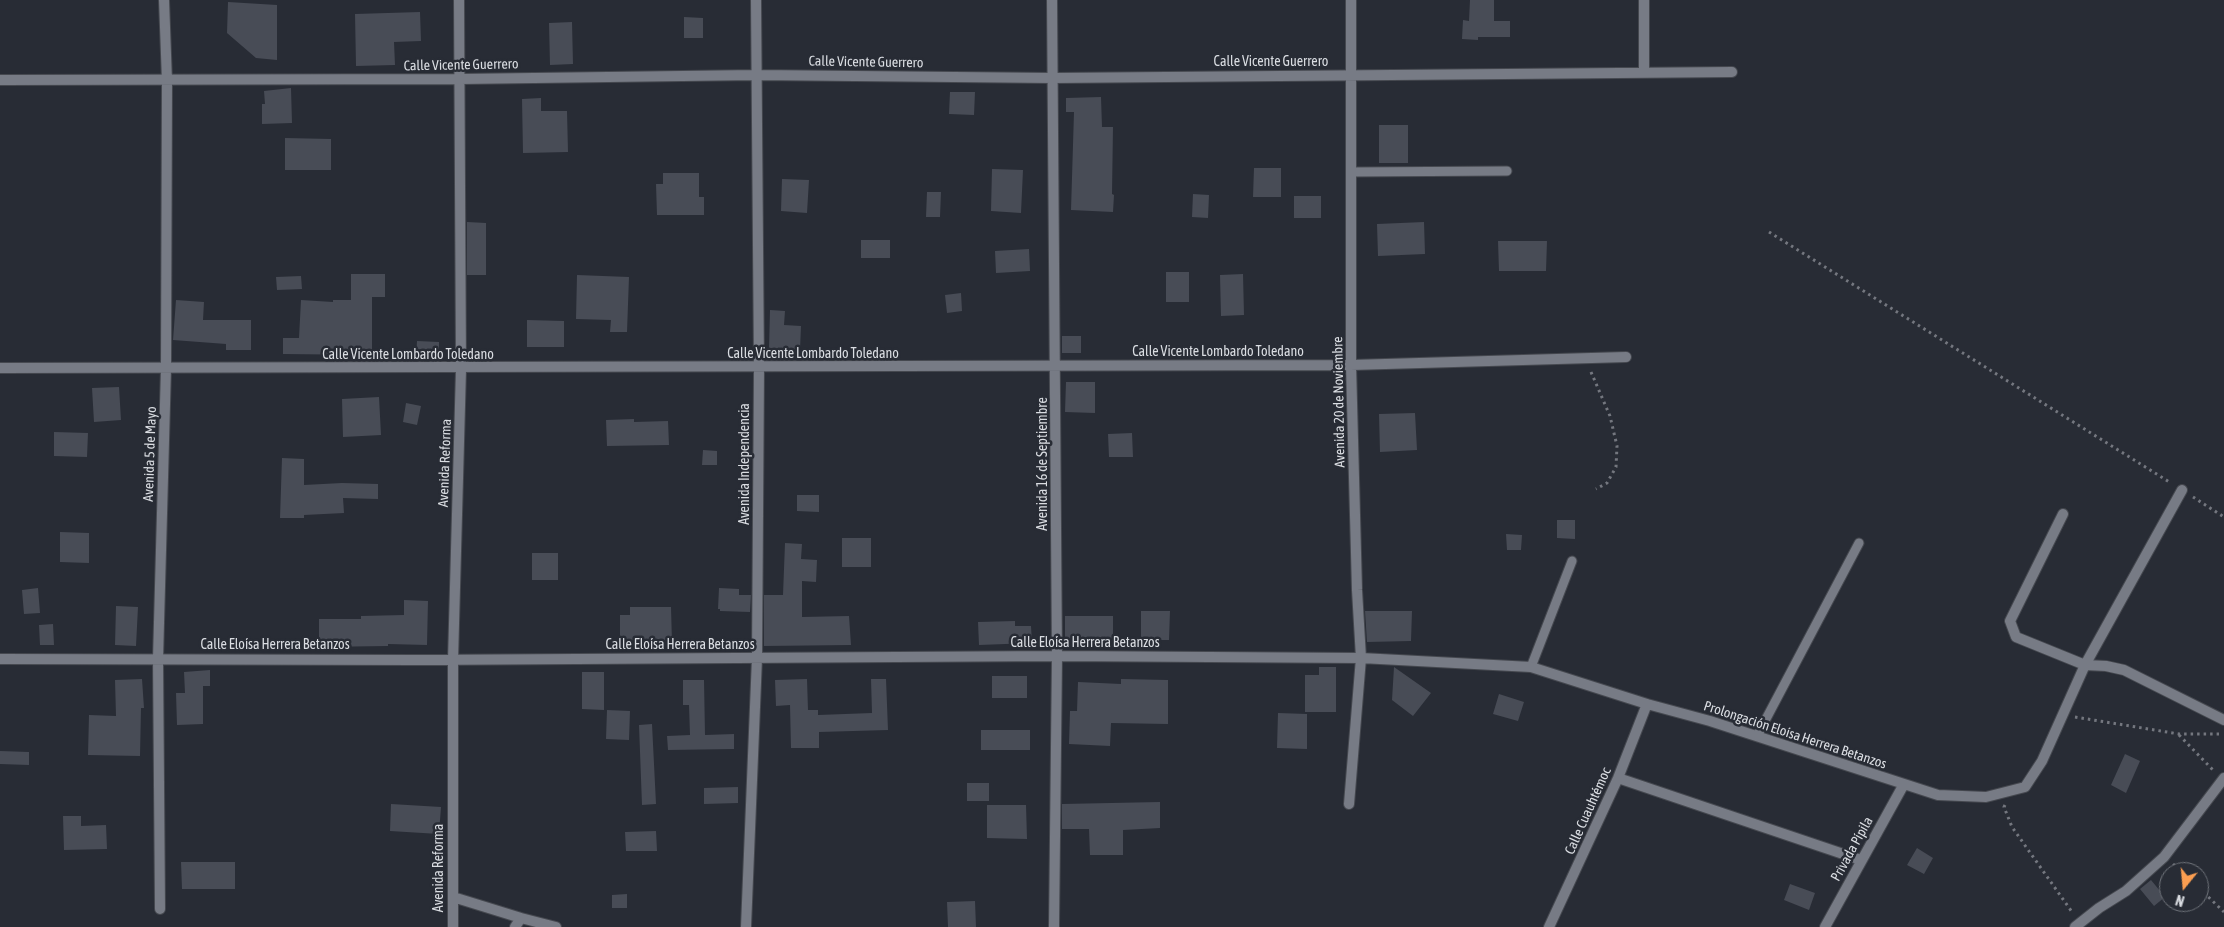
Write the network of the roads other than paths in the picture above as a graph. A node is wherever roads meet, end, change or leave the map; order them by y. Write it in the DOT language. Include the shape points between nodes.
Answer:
graph roads {
  1 [pos="164,0"];
  2 [pos="459,0"];
  3 [pos="756,0"];
  4 [pos="1052,0"];
  5 [pos="1351,0"];
  6 [pos="1644,0"];
  7 [pos="1644,72"];
  8 [pos="1732,72"];
  9 [pos="756,75"];
  10 [pos="1350,76"];
  11 [pos="1053,78"];
  12 [pos="460,79"];
  13 [pos="0,80"];
  14 [pos="167,81"];
  15 [pos="1507,171"];
  16 [pos="1351,172"];
  17 [pos="1626,357"];
  18 [pos="1351,365"];
  19 [pos="1056,366"];
  20 [pos="0,368"];
  21 [pos="166,368"];
  22 [pos="759,368"];
  23 [pos="461,369"];
  24 [pos="2182,490"];
  25 [pos="2063,514"];
  26 [pos="1859,543"];
  27 [pos="1572,562"];
  28 [pos="1057,656"];
  29 [pos="158,658"];
  30 [pos="757,658"];
  31 [pos="1361,658"];
  32 [pos="0,659"];
  33 [pos="453,660"];
  34 [pos="2085,665"];
  35 [pos="1531,667"];
  36 [pos="1646,704"];
  37 [pos="2224,720"];
  38 [pos="1758,736"];
  39 [pos="1618,778"];
  40 [pos="2223,779"];
  41 [pos="1904,784"];
  42 [pos="1349,804"];
  43 [pos="1861,860"];
  44 [pos="453,897"];
  45 [pos="160,909"];
  46 [pos="521,918"];
  47 [pos="2077,925"];
  48 [pos="453,927"];
  49 [pos="515,927"];
  50 [pos="556,927"];
  51 [pos="746,927"];
  52 [pos="1054,927"];
  53 [pos="1549,927"];
  54 [pos="1824,927"];
  1 -- 14 [label="street, Avenida 5 de Mayo"];
  2 -- 12 [label="street, Avenida Reforma"];
  3 -- 9 [label="street, Avenida Independencia"];
  4 -- 11 [label="street, Avenida 16 de Septiembre"];
  5 -- 10 [label="street, Avenida 20 de Noviembre"];
  6 -- 7 [label="street"];
  7 -- 8 [label="street, Calle Vicente Guerrero"];
  7 -- 10 [label="street, Calle Vicente Guerrero"];
  9 -- 11 [label="street, Calle Vicente Guerrero"];
  9 -- 12 [label="street, Calle Vicente Guerrero"];
  9 -- 22 [label="street, Avenida Independencia"];
  10 -- 11 [label="street, Calle Vicente Guerrero"];
  10 -- 16 [label="street, Avenida 20 de Noviembre"];
  11 -- 19 [label="street, Avenida 16 de Septiembre"];
  12 -- 14 [label="street, Calle Vicente Guerrero"];
  12 -- 23 [label="street, Avenida Reforma"];
  13 -- 14 [label="street, Calle Vicente Guerrero"];
  14 -- 21 [label="street, Avenida 5 de Mayo"];
  15 -- 16 [label="lane"];
  16 -- 18 [label="street, Avenida 20 de Noviembre"];
  17 -- 18 [label="street, Calle Vicente Lombardo Toledano"];
  18 -- 19 [label="street, Calle Vicente Lombardo Toledano"];
  18 -- 31 [label="street, Avenida 20 de Noviembre"];
  19 -- 22 [label="street, Calle Vicente Lombardo Toledano"];
  19 -- 28 [label="street, Avenida 16 de Septiembre"];
  20 -- 21 [label="street, Calle Vicente Lombardo Toledano"];
  21 -- 23 [label="street, Calle Vicente Lombardo Toledano"];
  21 -- 29 [label="street, Avenida 5 de Mayo"];
  22 -- 23 [label="street, Calle Vicente Lombardo Toledano"];
  22 -- 30 [label="street, Avenida Independencia"];
  23 -- 33 [label="street, Avenida Reforma"];
  24 -- 34 [label="street, Prolongación Eloísa Herrera Betanzos"];
  25 -- 34 [label="street" via="2010,621 2016,637"];
  26 -- 38 [label="lane"];
  27 -- 35 [label="lane"];
  28 -- 30 [label="street, Calle Eloísa Herrera Betanzos"];
  28 -- 31 [label="street, Calle Eloísa Herrera Betanzos"];
  28 -- 52 [label="street, Avenida 16 de Septiembre"];
  29 -- 32 [label="street, Calle Eloísa Herrera Betanzos"];
  29 -- 33 [label="street, Calle Eloísa Herrera Betanzos"];
  29 -- 45 [label="street, Avenida 5 de Mayo"];
  30 -- 33 [label="street, Calle Eloísa Herrera Betanzos"];
  30 -- 51 [label="street, Avenida Independencia"];
  31 -- 35 [label="street, Prolongación Eloísa Herrera Betanzos"];
  31 -- 42 [label="street, Avenida 20 de Noviembre"];
  33 -- 44 [label="street, Avenida Reforma"];
  34 -- 37 [label="street" via="2124,670"];
  34 -- 41 [label="street, Prolongación Eloísa Herrera Betanzos" via="2042,762 2025,787 1986,797 1938,795"];
  35 -- 36 [label="street, Prolongación Eloísa Herrera Betanzos"];
  36 -- 38 [label="street, Prolongación Eloísa Herrera Betanzos"];
  36 -- 39 [label="street, Calle Cuauhtémoc"];
  38 -- 41 [label="street, Prolongación Eloísa Herrera Betanzos"];
  39 -- 43 [label="street"];
  39 -- 53 [label="street, Calle Cuauhtémoc"];
  40 -- 47 [label="street" via="2164,857 2126,891"];
  41 -- 43 [label="street, Privada Pípila"];
  43 -- 54 [label="street, Privada Pípila"];
  44 -- 46 [label="street"];
  44 -- 48 [label="street, Avenida Reforma"];
  46 -- 49 [label="street"];
  46 -- 50 [label="street"];
}
